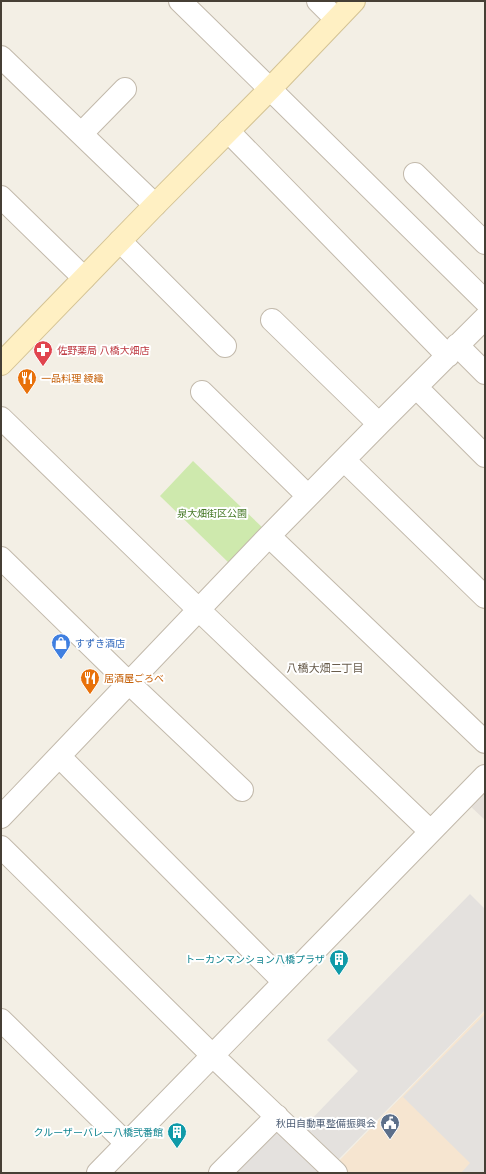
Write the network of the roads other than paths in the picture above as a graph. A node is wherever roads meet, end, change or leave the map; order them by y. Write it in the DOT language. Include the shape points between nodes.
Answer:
graph roads {
  1 [pos="180,1"];
  2 [pos="318,1"];
  3 [pos="354,1"];
  4 [pos="336,19"];
  5 [pos="1,57"];
  6 [pos="125,89"];
  7 [pos="270,89"];
  8 [pos="228,131"];
  9 [pos="82,134"];
  10 [pos="415,174"];
  11 [pos="1,197"];
  12 [pos="154,205"];
  13 [pos="120,241"];
  14 [pos="485,243"];
  15 [pos="84,278"];
  16 [pos="485,301"];
  17 [pos="485,318"];
  18 [pos="272,320"];
  19 [pos="225,346"];
  20 [pos="453,350"];
  21 [pos="3,356"];
  22 [pos="485,373"];
  23 [pos="416,387"];
  24 [pos="202,392"];
  25 [pos="1,418"];
  26 [pos="379,424"];
  27 [pos="485,456"];
  28 [pos="344,460"];
  29 [pos="308,496"];
  30 [pos="269,536"];
  31 [pos="1,558"];
  32 [pos="485,598"];
  33 [pos="199,610"];
  34 [pos="129,683"];
  35 [pos="485,742"];
  36 [pos="60,757"];
  37 [pos="485,776"];
  38 [pos="242,790"];
  39 [pos="1,817"];
  40 [pos="430,831"];
  41 [pos="1,847"];
  42 [pos="284,982"];
  43 [pos="1,1020"];
  44 [pos="212,1055"];
  45 [pos="277,1116"];
  46 [pos="126,1143"];
  47 [pos="98,1173"];
  48 [pos="220,1173"];
  49 [pos="336,1173"];
  1 -- 7 [label="street"];
  2 -- 4 [label="street"];
  3 -- 4 [label="street"];
  4 -- 7 [label="street"];
  5 -- 9 [label="street"];
  6 -- 9 [label="street"];
  7 -- 8 [label="street"];
  7 -- 16 [label="street"];
  8 -- 12 [label="street"];
  8 -- 20 [label="street"];
  9 -- 12 [label="street"];
  10 -- 14 [label="street"];
  11 -- 15 [label="street"];
  12 -- 13 [label="street"];
  13 -- 15 [label="street"];
  13 -- 19 [label="street"];
  15 -- 21 [label="street"];
  17 -- 20 [label="street"];
  18 -- 26 [label="street"];
  20 -- 22 [label="street"];
  20 -- 23 [label="street"];
  23 -- 26 [label="street"];
  23 -- 27 [label="street"];
  24 -- 29 [label="street"];
  25 -- 33 [label="street"];
  26 -- 28 [label="street"];
  28 -- 29 [label="street"];
  28 -- 32 [label="street"];
  29 -- 30 [label="street"];
  30 -- 33 [label="street"];
  30 -- 35 [label="street"];
  31 -- 34 [label="street"];
  33 -- 34 [label="street"];
  33 -- 40 [label="street"];
  34 -- 36 [label="street"];
  34 -- 38 [label="street"];
  36 -- 39 [label="street"];
  36 -- 42 [label="street"];
  37 -- 40 [label="street"];
  40 -- 42 [label="street"];
  41 -- 44 [label="street"];
  42 -- 44 [label="street"];
  43 -- 46 [label="street"];
  44 -- 45 [label="street"];
  44 -- 46 [label="street"];
  45 -- 48 [label="street"];
  45 -- 49 [label="street"];
  46 -- 47 [label="street"];
}
